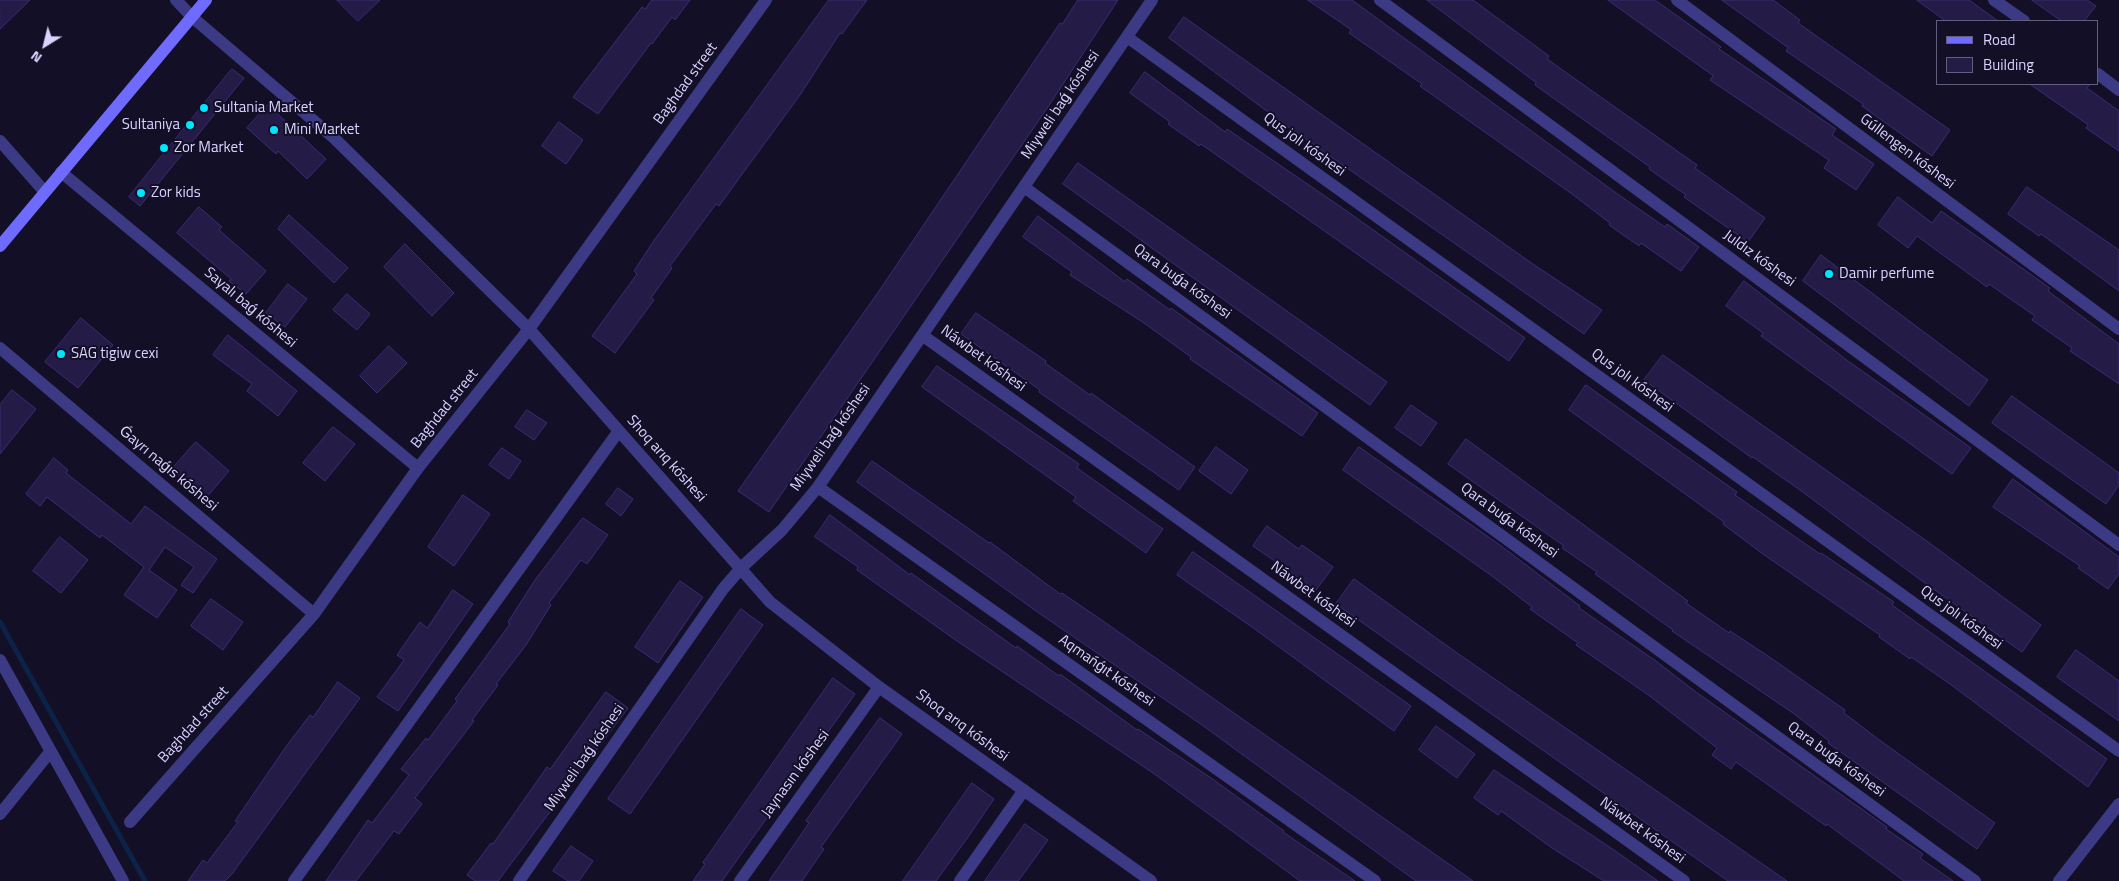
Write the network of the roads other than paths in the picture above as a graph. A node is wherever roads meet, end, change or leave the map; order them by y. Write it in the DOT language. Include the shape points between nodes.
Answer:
graph roads {
  1 [pos="176,0"];
  2 [pos="206,0"];
  3 [pos="766,0"];
  4 [pos="1152,0"];
  5 [pos="1380,0"];
  6 [pos="1676,0"];
  7 [pos="1994,0"];
  8 [pos="192,17"];
  9 [pos="2023,20"];
  10 [pos="1127,37"];
  11 [pos="2099,75"];
  12 [pos="2119,90"];
  13 [pos="0,141"];
  14 [pos="61,172"];
  15 [pos="1024,187"];
  16 [pos="44,191"];
  17 [pos="0,246"];
  18 [pos="2119,329"];
  19 [pos="530,330"];
  20 [pos="922,335"];
  21 [pos="0,348"];
  22 [pos="618,432"];
  23 [pos="418,468"];
  24 [pos="818,487"];
  25 [pos="2119,545"];
  26 [pos="742,567"];
  27 [pos="314,614"];
  28 [pos="0,660"];
  29 [pos="879,687"];
  30 [pos="2119,751"];
  31 [pos="50,752"];
  32 [pos="1024,790"];
  33 [pos="2119,804"];
  34 [pos="0,814"];
  35 [pos="130,822"];
  36 [pos="123,881"];
  37 [pos="294,881"];
  38 [pos="519,881"];
  39 [pos="740,881"];
  40 [pos="960,881"];
  41 [pos="1151,881"];
  42 [pos="1375,881"];
  43 [pos="1684,881"];
  44 [pos="1975,881"];
  45 [pos="2059,881"];
  1 -- 8 [label="street, Shoq arıq kóshesi"];
  2 -- 8 [label="main road"];
  3 -- 19 [label="street, Baghdad street"];
  4 -- 10 [label="street, Miyweli baǵ kóshesi"];
  5 -- 25 [label="street, Juldız kóshesi"];
  6 -- 18 [label="street, Gúllengen kóshesi"];
  7 -- 9 [label="street"];
  8 -- 14 [label="main road"];
  8 -- 19 [label="street, Shoq arıq kóshesi" via="334,138"];
  10 -- 15 [label="street, Miyweli baǵ kóshesi"];
  10 -- 30 [label="street, Qus jolı kóshesi"];
  11 -- 12 [label="street"];
  13 -- 16 [label="street"];
  14 -- 16 [label="main road"];
  14 -- 23 [label="street, Sayalı baǵ kóshesi"];
  15 -- 20 [label="street, Miyweli baǵ kóshesi"];
  15 -- 44 [label="street, Qara buǵa kóshesi"];
  16 -- 17 [label="main road"];
  19 -- 22 [label="street, Shoq arıq kóshesi"];
  19 -- 23 [label="street, Baghdad street"];
  20 -- 24 [label="street, Miyweli baǵ kóshesi"];
  20 -- 43 [label="street, Náwbet kóshesi"];
  21 -- 27 [label="street, Ǵayrı naǵıs kóshesi"];
  22 -- 26 [label="street, Shoq arıq kóshesi"];
  22 -- 37 [label="street"];
  23 -- 27 [label="street, Baghdad street"];
  24 -- 26 [label="street, Miyweli baǵ kóshesi" via="782,530"];
  24 -- 42 [label="street, Aqmańǵıt kóshesi"];
  26 -- 29 [label="street, Shoq arıq kóshesi" via="770,602"];
  26 -- 38 [label="street, Miyweli baǵ kóshesi" via="723,589"];
  27 -- 35 [label="street, Baghdad street"];
  28 -- 31 [label="street"];
  29 -- 32 [label="street, Shoq arıq kóshesi"];
  29 -- 39 [label="street, Jaynasın kóshesi"];
  31 -- 34 [label="street"];
  31 -- 36 [label="street"];
  32 -- 40 [label="street"];
  32 -- 41 [label="street, Shoq arıq kóshesi"];
  33 -- 45 [label="street"];
}
